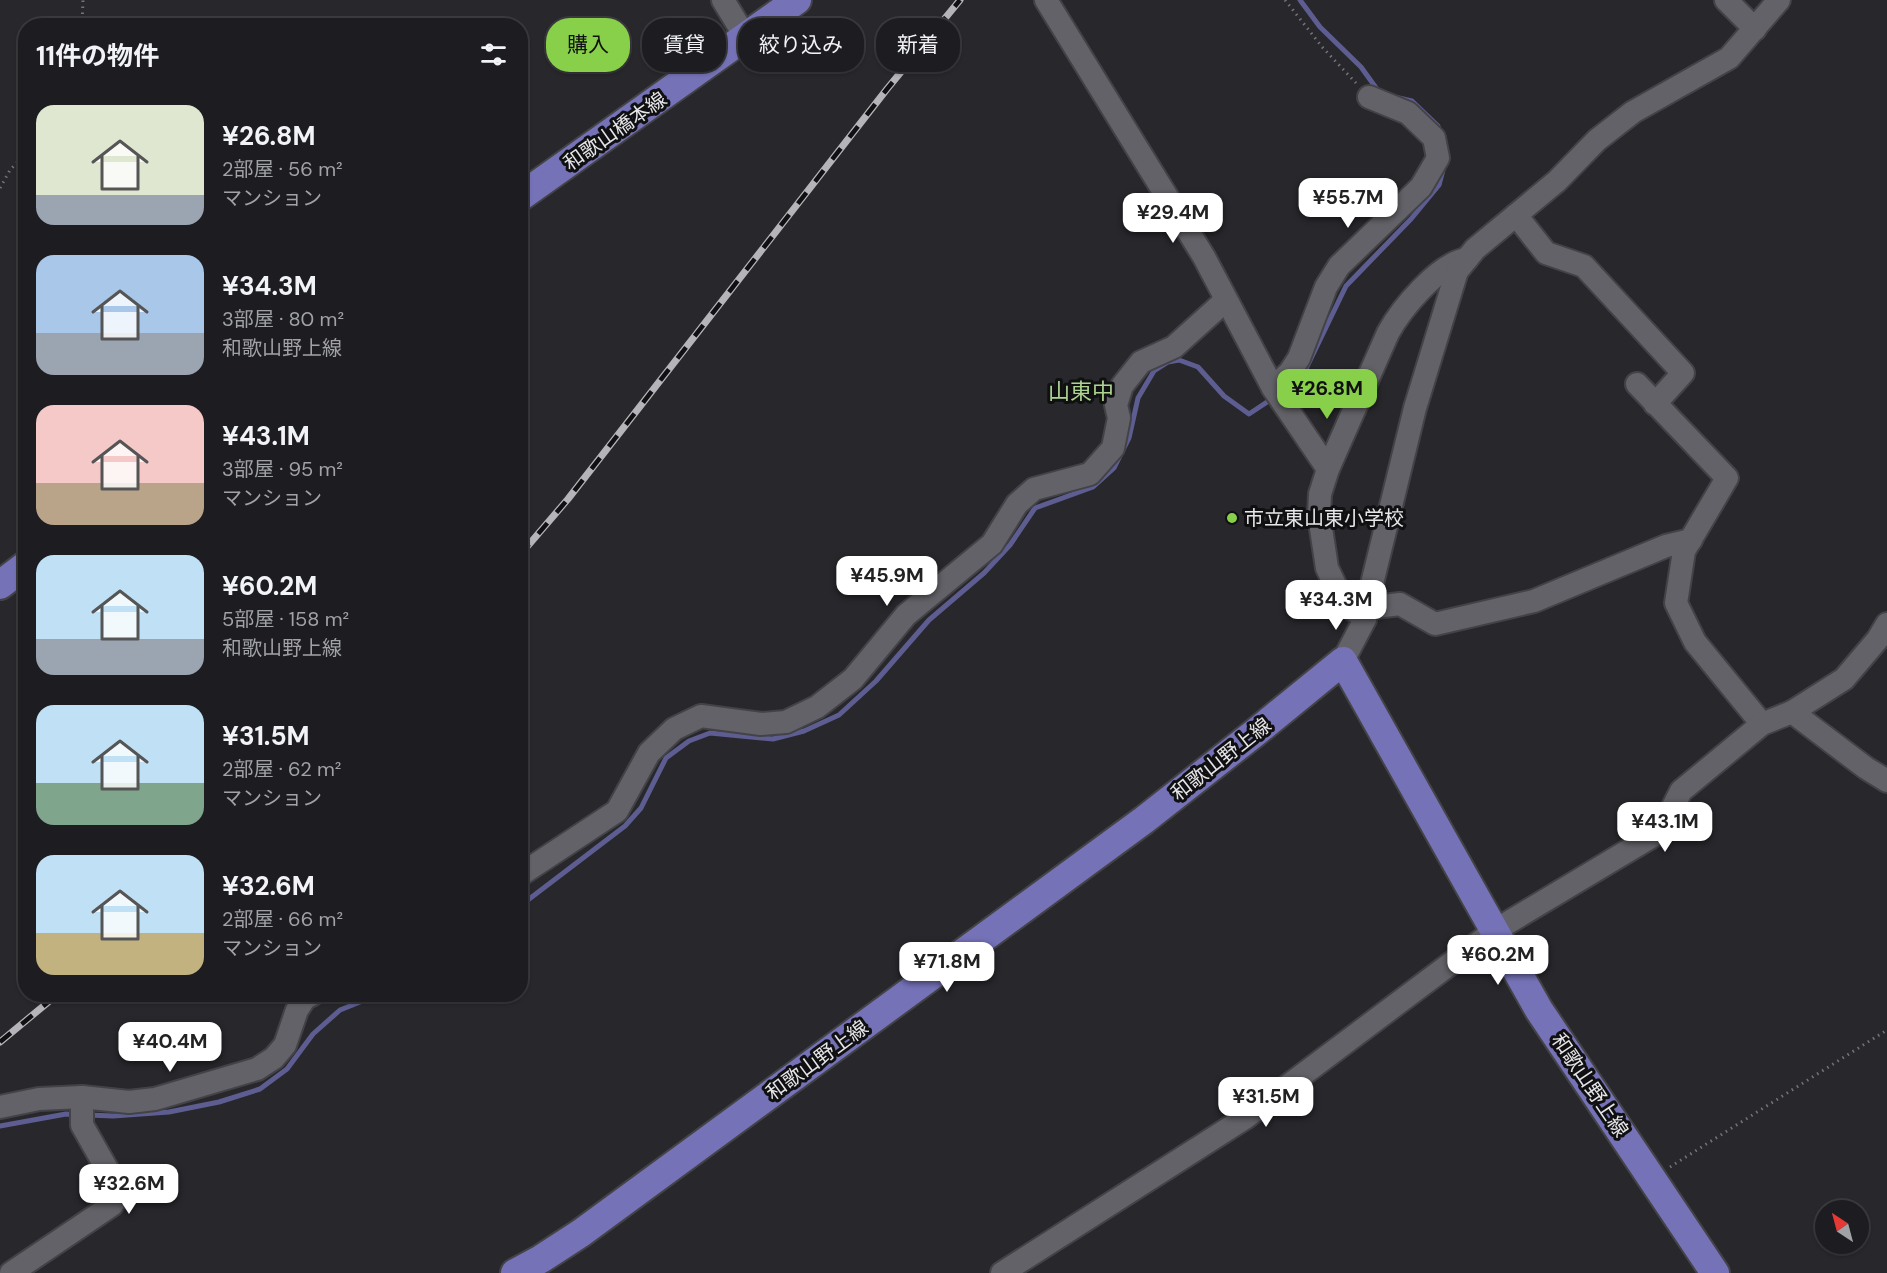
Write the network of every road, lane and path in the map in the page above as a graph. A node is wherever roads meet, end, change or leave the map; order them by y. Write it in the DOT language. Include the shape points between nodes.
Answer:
graph roads {
  1 [pos="83,0"];
  2 [pos="723,0"];
  3 [pos="797,0"];
  4 [pos="1046,0"];
  5 [pos="1285,0"];
  6 [pos="1726,0"];
  7 [pos="1779,0"];
  8 [pos="82,18"];
  9 [pos="773,18"];
  10 [pos="738,25"];
  11 [pos="1755,29"];
  12 [pos="738,44"];
  13 [pos="1369,97"];
  14 [pos="18,162"];
  15 [pos="0,188"];
  16 [pos="528,191"];
  17 [pos="1516,215"];
  18 [pos="1467,259"];
  19 [pos="1226,300"];
  20 [pos="1637,384"];
  21 [pos="1273,388"];
  22 [pos="1655,404"];
  23 [pos="1328,469"];
  24 [pos="1691,540"];
  25 [pos="18,571"];
  26 [pos="0,585"];
  27 [pos="1366,613"];
  28 [pos="1887,624"];
  29 [pos="1343,661"];
  30 [pos="1792,712"];
  31 [pos="1762,724"];
  32 [pos="1887,781"];
  33 [pos="528,870"];
  34 [pos="1494,931"];
  35 [pos="302,1002"];
  36 [pos="1887,1030"];
  37 [pos="82,1097"];
  38 [pos="0,1107"];
  39 [pos="1653,1178"];
  40 [pos="11,1273"];
  41 [pos="515,1273"];
  42 [pos="1002,1273"];
  43 [pos="1714,1273"];
  1 -- 8 [label="path"];
  2 -- 10 [label="street"];
  3 -- 9 [label="main road, 和歌山橋本線"];
  4 -- 19 [label="street" via="1204,256"];
  5 -- 13 [label="path"];
  6 -- 11 [label="street"];
  7 -- 11 [label="street"];
  11 -- 17 [label="street" via="1729,58 1633,112 1597,140"];
  12 -- 16 [label="main road, 和歌山橋本線"];
  13 -- 21 [label="street" via="1408,113 1434,138 1438,158 1421,187 1339,266 1326,287 1299,358"];
  14 -- 15 [label="path"];
  17 -- 18 [label="street"];
  17 -- 22 [label="street" via="1546,253 1584,266 1683,373"];
  18 -- 23 [label="street" via="1456,261 1437,274 1399,313"];
  18 -- 27 [label="street" via="1457,271 1415,408"];
  19 -- 21 [label="street"];
  19 -- 33 [label="street" via="1174,347 1142,362 1122,386 1116,405 1119,418 1113,448 1090,474 1034,489 1017,504 992,544 906,615 853,679 817,707 786,722 761,724 701,716 674,729 649,753 617,811"];
  20 -- 22 [label="street"];
  21 -- 23 [label="street"];
  22 -- 24 [label="street" via="1727,478"];
  23 -- 27 [label="street" via="1320,494 1319,516 1327,568 1350,607"];
  24 -- 27 [label="street" via="1666,546 1534,601 1435,624 1400,604"];
  24 -- 31 [label="street" via="1684,551 1676,603 1695,642"];
  25 -- 26 [label="main road"];
  27 -- 29 [label="street"];
  28 -- 30 [label="street" via="1844,679"];
  29 -- 34 [label="main road, 和歌山野上線"];
  29 -- 41 [label="main road, 和歌山野上線" via="1144,820 581,1233"];
  30 -- 31 [label="street"];
  30 -- 32 [label="street"];
  31 -- 34 [label="street" via="1681,791 1661,831"];
  34 -- 39 [label="main road, 和歌山野上線" via="1539,1010"];
  34 -- 42 [label="street" via="1245,1118"];
  35 -- 37 [label="street" via="285,1045 274,1058 257,1068 155,1099 129,1102"];
  36 -- 39 [label="path"];
  37 -- 38 [label="street" via="39,1099"];
  37 -- 40 [label="street" via="82,1125 120,1192 112,1204"];
  39 -- 43 [label="main road, 和歌山野上線"];
}
